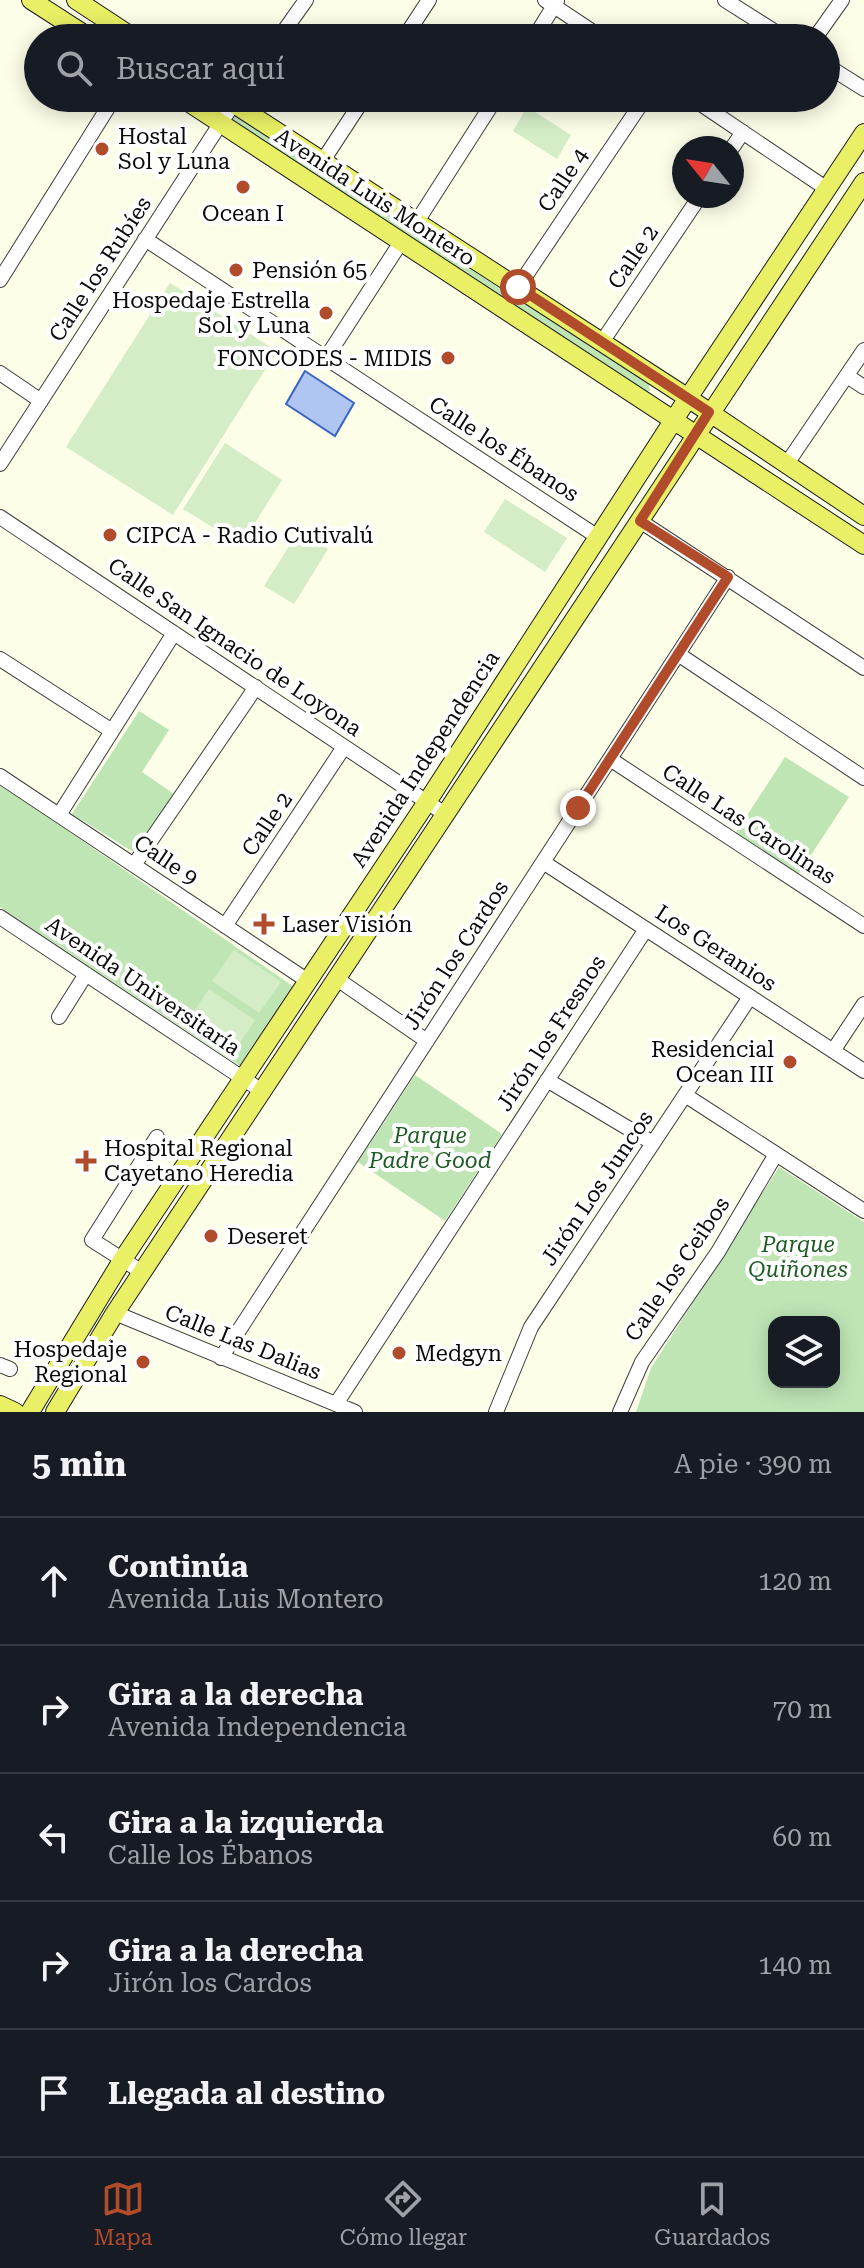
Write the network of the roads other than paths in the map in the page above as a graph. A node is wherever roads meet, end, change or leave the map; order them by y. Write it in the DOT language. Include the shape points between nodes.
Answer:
graph roads {
  1 [pos="31,0"];
  2 [pos="76,0"];
  3 [pos="306,0"];
  4 [pos="429,0"];
  5 [pos="725,0"];
  6 [pos="552,2"];
  7 [pos="836,2"];
  8 [pos="68,24"];
  9 [pos="113,24"];
  10 [pos="289,24"];
  11 [pos="413,24"];
  12 [pos="541,24"];
  13 [pos="583,24"];
  14 [pos="763,24"];
  15 [pos="823,24"];
  16 [pos="840,74"];
  17 [pos="864,89"];
  18 [pos="105,112"];
  19 [pos="203,112"];
  20 [pos="226,112"];
  21 [pos="249,112"];
  22 [pos="355,112"];
  23 [pos="487,112"];
  24 [pos="636,112"];
  25 [pos="713,112"];
  26 [pos="220,123"];
  27 [pos="743,132"];
  28 [pos="864,133"];
  29 [pos="740,136"];
  30 [pos="322,162"];
  31 [pos="864,182"];
  32 [pos="827,189"];
  33 [pos="692,208"];
  34 [pos="857,208"];
  35 [pos="416,223"];
  36 [pos="145,239"];
  37 [pos="401,242"];
  38 [pos="0,280"];
  39 [pos="518,287"];
  40 [pos="602,342"];
  41 [pos="864,350"];
  42 [pos="326,358"];
  43 [pos="0,373"];
  44 [pos="847,376"];
  45 [pos="864,387"];
  46 [pos="688,398"];
  47 [pos="41,401"];
  48 [pos="709,412"];
  49 [pos="674,420"];
  50 [pos="695,434"];
  51 [pos="0,464"];
  52 [pos="786,465"];
  53 [pos="864,516"];
  54 [pos="0,517"];
  55 [pos="640,521"];
  56 [pos="598,537"];
  57 [pos="864,545"];
  58 [pos="728,577"];
  59 [pos="174,633"];
  60 [pos="678,654"];
  61 [pos="0,659"];
  62 [pos="864,668"];
  63 [pos="256,687"];
  64 [pos="112,731"];
  65 [pos="344,747"];
  66 [pos="610,759"];
  67 [pos="0,776"];
  68 [pos="864,778"];
  69 [pos="427,802"];
  70 [pos="445,814"];
  71 [pos="59,815"];
  72 [pos="543,862"];
  73 [pos="134,865"];
  74 [pos="0,917"];
  75 [pos="225,926"];
  76 [pos="864,926"];
  77 [pos="646,929"];
  78 [pos="86,974"];
  79 [pos="337,979"];
  80 [pos="308,981"];
  81 [pos="750,997"];
  82 [pos="864,1004"];
  83 [pos="59,1017"];
  84 [pos="427,1041"];
  85 [pos="833,1051"];
  86 [pos="864,1071"];
  87 [pos="244,1079"];
  88 [pos="547,1080"];
  89 [pos="262,1091"];
  90 [pos="685,1095"];
  91 [pos="157,1137"];
  92 [pos="653,1143"];
  93 [pos="776,1154"];
  94 [pos="864,1211"];
  95 [pos="123,1259"];
  96 [pos="142,1272"];
  97 [pos="115,1313"];
  98 [pos="221,1358"];
  99 [pos="336,1404"];
  100 [pos="0,1405"];
  101 [pos="15,1412"];
  102 [pos="30,1412"];
  103 [pos="55,1412"];
  104 [pos="355,1412"];
  105 [pos="496,1412"];
  106 [pos="620,1412"];
  1 -- 8 [label="main road"];
  2 -- 9 [label="main road"];
  3 -- 10 [label="street"];
  4 -- 11 [label="street"];
  5 -- 14 [label="street"];
  6 -- 12 [label="street"];
  6 -- 13 [label="street"];
  7 -- 15 [label="street"];
  16 -- 17 [label="street"];
  18 -- 38 [label="street"];
  19 -- 26 [label="main road, Avenida Luis Montero"];
  20 -- 26 [label="street, Calle los Rubíes"];
  21 -- 30 [label="main road, Avenida Luis Montero"];
  22 -- 30 [label="street"];
  23 -- 35 [label="street"];
  24 -- 39 [label="street, Calle 4"];
  25 -- 27 [label="street"];
  26 -- 36 [label="street, Calle los Rubíes"];
  26 -- 37 [label="main road, Avenida Luis Montero"];
  27 -- 29 [label="street"];
  27 -- 32 [label="street"];
  28 -- 32 [label="main road, Avenida Independencia"];
  30 -- 35 [label="main road, Avenida Luis Montero"];
  31 -- 34 [label="main road"];
  32 -- 46 [label="main road, Avenida Independencia"];
  33 -- 40 [label="street, Calle 2"];
  34 -- 48 [label="main road"];
  35 -- 39 [label="main road, Avenida Luis Montero"];
  36 -- 42 [label="street, Calle los Ébanos"];
  36 -- 47 [label="street, Calle los Rubíes"];
  37 -- 42 [label="street"];
  37 -- 49 [label="main road, Avenida Luis Montero"];
  39 -- 40 [label="main road, Avenida Luis Montero"];
  40 -- 46 [label="main road, Avenida Luis Montero"];
  41 -- 44 [label="street"];
  42 -- 56 [label="street, Calle los Ébanos"];
  43 -- 47 [label="street"];
  44 -- 45 [label="street"];
  44 -- 52 [label="street"];
  46 -- 48 [label="main road, Avenida Luis Montero"];
  46 -- 49 [label="main road, Avenida Independencia"];
  47 -- 51 [label="street, Calle los Rubíes"];
  48 -- 50 [label="main road"];
  48 -- 52 [label="main road, Avenida Luis Montero"];
  49 -- 50 [label="main road, Avenida Luis Montero"];
  49 -- 56 [label="main road, Avenida Independencia"];
  50 -- 55 [label="main road"];
  50 -- 57 [label="main road, Avenida Luis Montero"];
  52 -- 53 [label="main road, Avenida Luis Montero"];
  54 -- 59 [label="street, Calle San Ignacio de Loyona"];
  55 -- 58 [label="street"];
  55 -- 70 [label="main road"];
  56 -- 69 [label="main road, Avenida Independencia"];
  58 -- 60 [label="street, Jirón los Cardos"];
  58 -- 62 [label="street"];
  59 -- 63 [label="street, Calle San Ignacio de Loyona"];
  59 -- 64 [label="street"];
  60 -- 66 [label="street, Jirón los Cardos"];
  60 -- 68 [label="street"];
  61 -- 64 [label="street"];
  63 -- 65 [label="street, Calle San Ignacio de Loyona"];
  63 -- 73 [label="street"];
  64 -- 71 [label="street"];
  65 -- 69 [label="street, Calle San Ignacio de Loyona"];
  65 -- 75 [label="street, Calle 2"];
  66 -- 72 [label="street, Jirón los Cardos"];
  66 -- 76 [label="street, Calle Las Carolinas"];
  67 -- 71 [label="street, Calle 9"];
  69 -- 70 [label="street, Calle San Ignacio de Loyona"];
  69 -- 80 [label="main road, Avenida Independencia"];
  70 -- 79 [label="main road"];
  71 -- 73 [label="street, Calle 9"];
  72 -- 77 [label="street, Los Geranios"];
  72 -- 84 [label="street, Jirón los Cardos"];
  73 -- 75 [label="street, Calle 9"];
  74 -- 78 [label="street, Avenida Universitaría"];
  75 -- 80 [label="street, Calle 9"];
  77 -- 81 [label="street, Los Geranios"];
  77 -- 88 [label="street, Jirón los Fresnos"];
  78 -- 83 [label="street"];
  78 -- 87 [label="street, Avenida Universitaría"];
  79 -- 84 [label="street"];
  79 -- 89 [label="main road"];
  80 -- 87 [label="main road, Avenida Independencia"];
  81 -- 85 [label="street, Los Geranios"];
  81 -- 90 [label="street, Jirón Los Juncos"];
  82 -- 85 [label="street"];
  84 -- 98 [label="street, Jirón los Cardos"];
  85 -- 86 [label="street, Los Geranios"];
  87 -- 89 [label="street, Avenida Universitaría"];
  87 -- 95 [label="main road, Avenida Independencia"];
  88 -- 92 [label="street"];
  88 -- 99 [label="street, Jirón los Fresnos"];
  89 -- 96 [label="main road"];
  90 -- 92 [label="street, Jirón Los Juncos"];
  90 -- 93 [label="street"];
  91 -- 95 [label="street" via="92,1240"];
  92 -- 105 [label="street, Jirón Los Juncos" via="531,1327"];
  93 -- 94 [label="street"];
  93 -- 106 [label="street, Calle los Ceibos" via="718,1252 642,1362"];
  95 -- 96 [label="street"];
  95 -- 102 [label="main road, Avenida Independencia"];
  96 -- 97 [label="main road"];
  97 -- 98 [label="street, Calle Las Dalias"];
  97 -- 103 [label="main road"];
  98 -- 99 [label="street, Calle Las Dalias"];
  99 -- 104 [label="street, Calle Las Dalias"];
  100 -- 101 [label="main road"];
}
